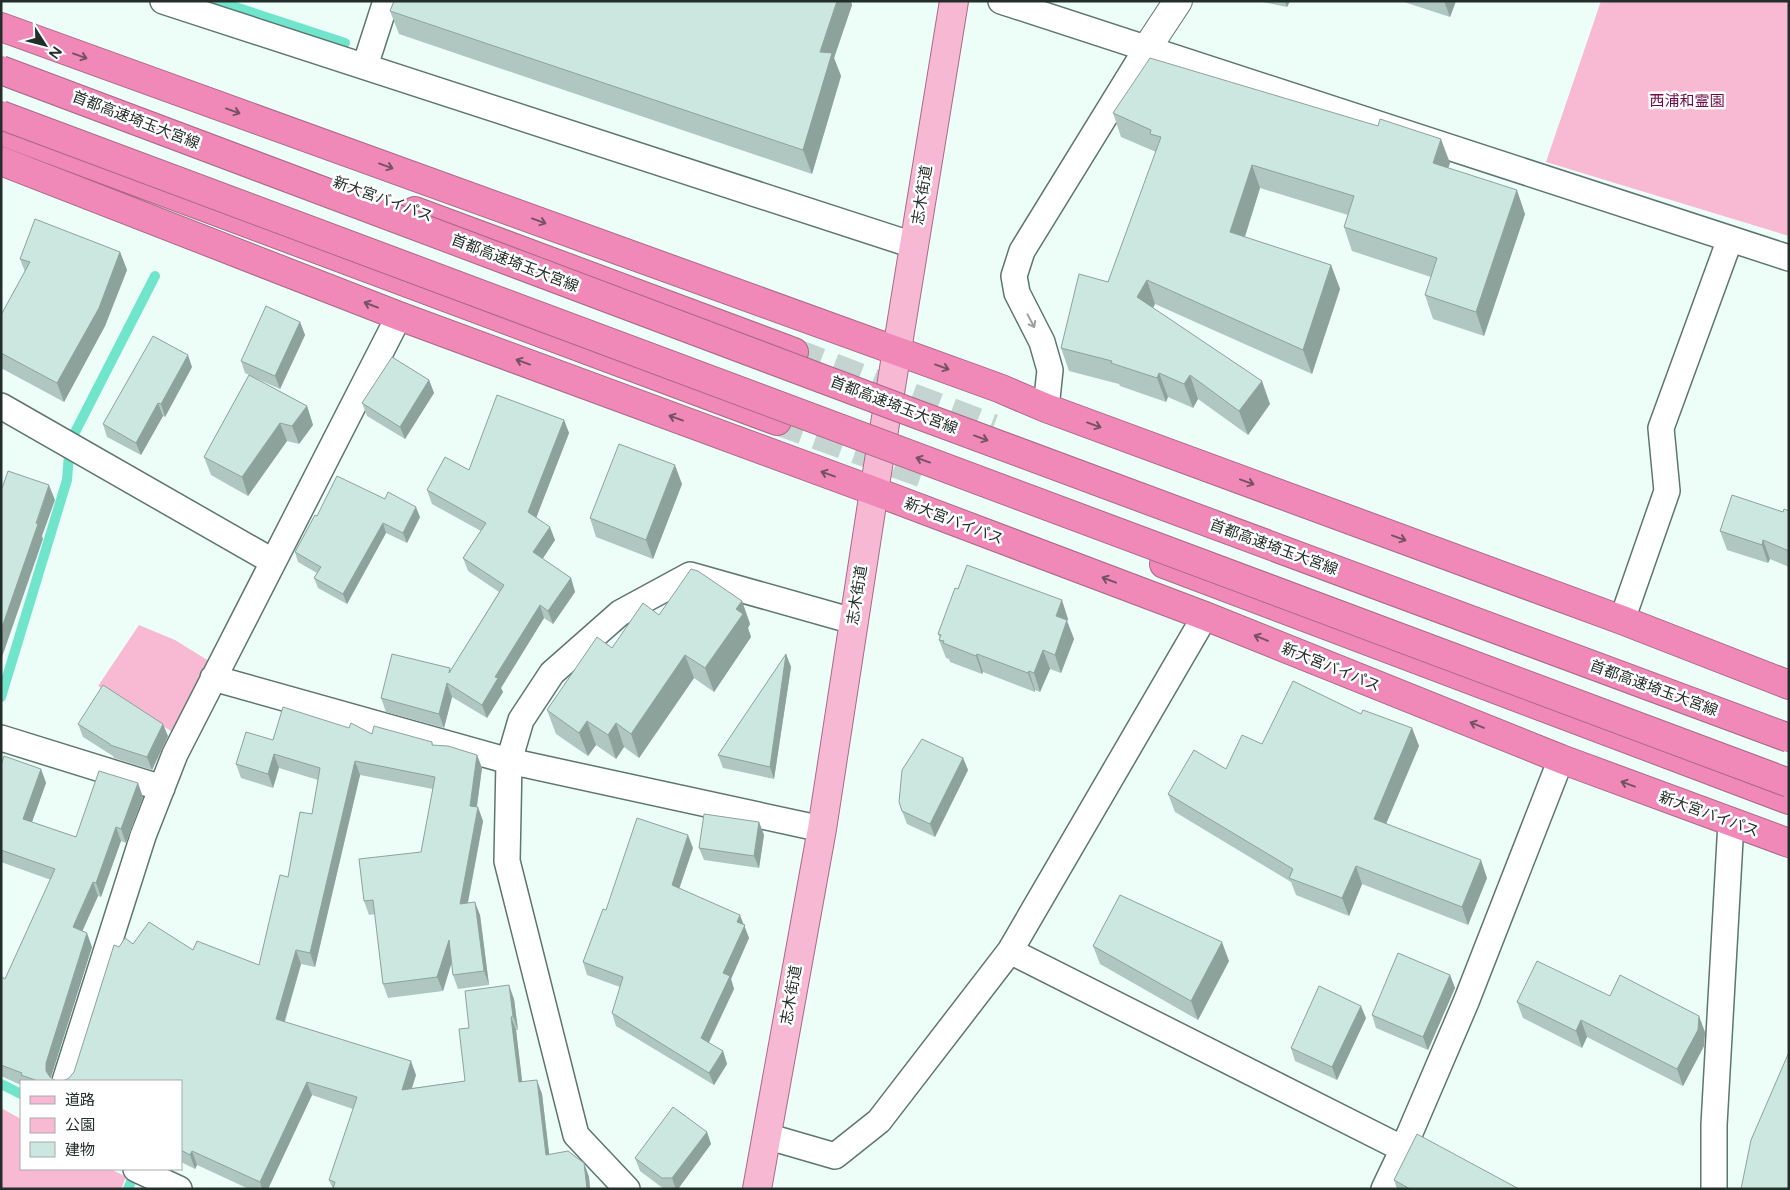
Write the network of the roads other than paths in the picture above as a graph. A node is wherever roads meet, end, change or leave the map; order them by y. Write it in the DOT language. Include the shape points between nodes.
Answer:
graph roads {
  1 [pos="163,1"];
  2 [pos="386,1"];
  3 [pos="954,1"];
  4 [pos="1001,1"];
  5 [pos="1178,1"];
  6 [pos="1,27"];
  7 [pos="1147,48"];
  8 [pos="1,57"];
  9 [pos="365,66"];
  10 [pos="1,70"];
  11 [pos="1,115"];
  12 [pos="1,131"];
  13 [pos="1,161"];
  14 [pos="1730,239"];
  15 [pos="913,245"];
  16 [pos="1789,258"];
  17 [pos="399,316"];
  18 [pos="897,351"];
  19 [pos="794,352"];
  20 [pos="1,406"];
  21 [pos="1046,408"];
  22 [pos="777,421"];
  23 [pos="1006,433"];
  24 [pos="874,491"];
  25 [pos="990,498"];
  26 [pos="272,562"];
  27 [pos="1205,616"];
  28 [pos="853,620"];
  29 [pos="1622,620"];
  30 [pos="213,678"];
  31 [pos="1789,685"];
  32 [pos="1789,726"];
  33 [pos="1,738"];
  34 [pos="1789,738"];
  35 [pos="1561,759"];
  36 [pos="509,761"];
  37 [pos="1789,783"];
  38 [pos="162,788"];
  39 [pos="1789,800"];
  40 [pos="1731,822"];
  41 [pos="822,829"];
  42 [pos="1789,843"];
  43 [pos="1010,951"];
  44 [pos="65,1080"];
  45 [pos="766,1136"];
  46 [pos="1402,1149"];
  47 [pos="142,1178"];
  48 [pos="179,1189"];
  49 [pos="627,1189"];
  50 [pos="757,1189"];
  51 [pos="1384,1189"];
  52 [pos="1714,1189"];
  1 -- 9 [label="street"];
  2 -- 9 [label="street"];
  3 -- 15 [label="main road, 志木街道"];
  4 -- 7 [label="street"];
  5 -- 7 [label="street"];
  6 -- 18 [label="highway, one-way"];
  7 -- 14 [label="street"];
  7 -- 21 [label="street, one-way" via="1022,251 1014,276 1017,293 1042,342 1050,370"];
  8 -- 19 [label="highway, 新大宮バイパス"];
  9 -- 15 [label="street"];
  10 -- 34 [label="highway, 首都高速埼玉大宮線, one-way, bridge"];
  37 -- 11 [label="highway, one-way, bridge"];
  12 -- 22 [label="highway"];
  17 -- 13 [label="highway, 新大宮バイパス, one-way"];
  14 -- 16 [label="street"];
  14 -- 29 [label="street" via="1661,428 1667,491"];
  15 -- 18 [label="main road, 志木街道"];
  24 -- 17 [label="highway, 新大宮バイパス, one-way"];
  17 -- 26 [label="street"];
  18 -- 21 [label="highway, one-way"];
  18 -- 24 [label="main road, 志木街道"];
  20 -- 26 [label="street"];
  21 -- 29 [label="highway, one-way"];
  23 -- 32 [label="highway"];
  27 -- 24 [label="highway, 新大宮バイパス, one-way"];
  24 -- 28 [label="main road, 志木街道"];
  25 -- 39 [label="highway"];
  26 -- 30 [label="street"];
  35 -- 27 [label="highway, 新大宮バイパス, one-way"];
  27 -- 43 [label="street"];
  28 -- 36 [label="street" via="690,576 620,613 552,673 521,720"];
  28 -- 41 [label="main road, 志木街道"];
  29 -- 31 [label="highway"];
  30 -- 36 [label="street"];
  30 -- 38 [label="street" via="174,754"];
  33 -- 38 [label="street"];
  40 -- 35 [label="highway, 新大宮バイパス, one-way"];
  35 -- 46 [label="street" via="1466,1002"];
  36 -- 41 [label="street"];
  36 -- 49 [label="street" via="507,861 576,1135"];
  38 -- 44 [label="street" via="143,836"];
  40 -- 42 [label="highway, 新大宮バイパス"];
  40 -- 52 [label="street" via="1714,1125"];
  41 -- 45 [label="main road, 志木街道"];
  43 -- 45 [label="street" via="879,1121 835,1156"];
  43 -- 46 [label="street"];
  45 -- 50 [label="main road, 志木街道"];
  46 -- 51 [label="street"];
  47 -- 48 [label="street"];
}
